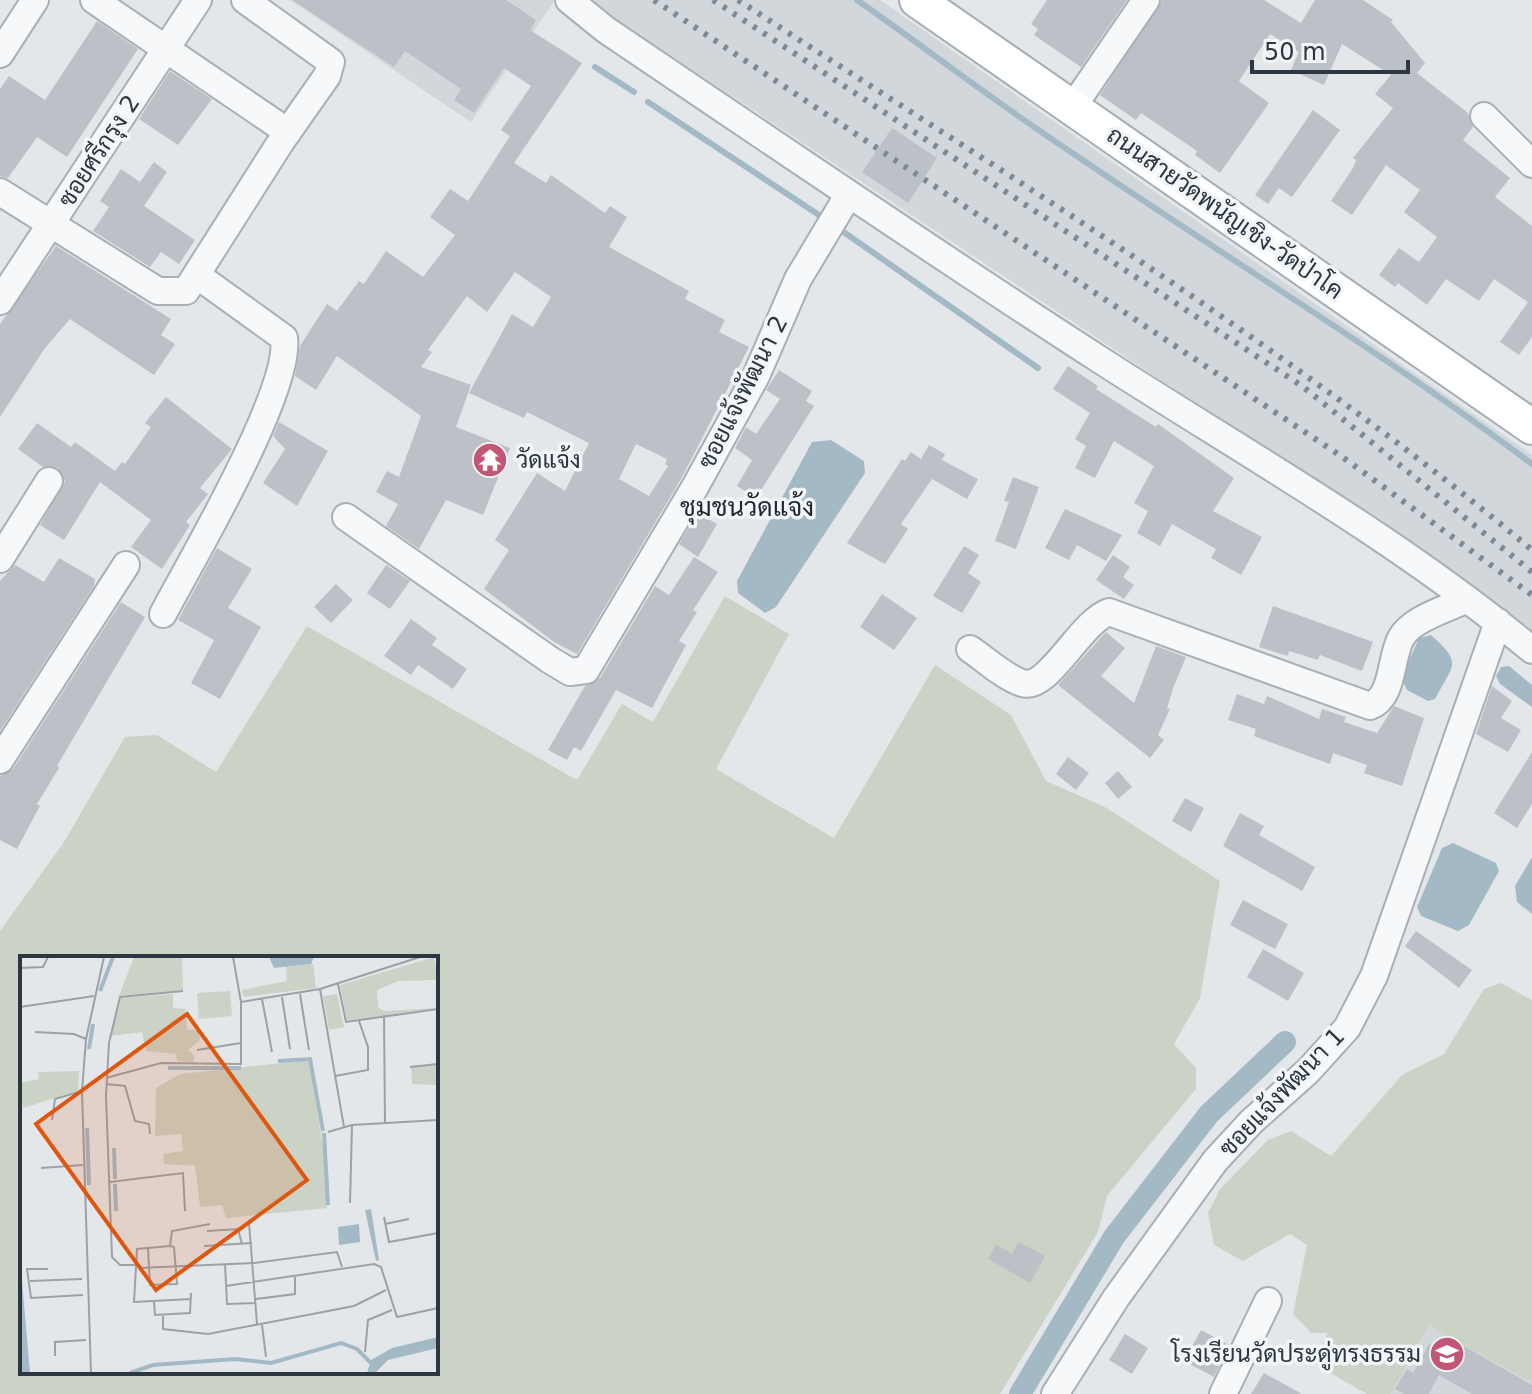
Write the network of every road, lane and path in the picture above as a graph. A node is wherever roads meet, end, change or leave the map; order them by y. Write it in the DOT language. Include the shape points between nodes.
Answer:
graph roads {
  1 [pos="35,0"];
  2 [pos="94,0"];
  3 [pos="198,0"];
  4 [pos="245,0"];
  5 [pos="569,0"];
  6 [pos="917,0"];
  7 [pos="1146,0"];
  8 [pos="164,51"];
  9 [pos="0,54"];
  10 [pos="1072,108"];
  11 [pos="1484,116"];
  12 [pos="288,132"];
  13 [pos="1532,164"];
  14 [pos="0,192"];
  15 [pos="849,194"];
  16 [pos="52,224"];
  17 [pos="198,276"];
  18 [pos="0,301"];
  19 [pos="1530,416"];
  20 [pos="49,481"];
  21 [pos="346,517"];
  22 [pos="0,559"];
  23 [pos="126,565"];
  24 [pos="1467,599"];
  25 [pos="163,614"];
  26 [pos="1498,622"];
  27 [pos="970,649"];
  28 [pos="1532,650"];
  29 [pos="0,760"];
  30 [pos="1268,1301"];
  31 [pos="1055,1394"];
  32 [pos="1223,1394"];
  1 -- 9 [label="street"];
  2 -- 8 [label="street"];
  3 -- 8 [label="street, ซอยศรีกรุง 2"];
  4 -- 12 [label="street" via="331,62"];
  5 -- 15 [label="street"];
  6 -- 10 [label="main road, ถนนสายวัดพนัญเชิง-วัดป่าโค"];
  7 -- 10 [label="street"];
  8 -- 12 [label="street"];
  8 -- 16 [label="street, ซอยศรีกรุง 2"];
  10 -- 19 [label="main road, ถนนสายวัดพนัญเชิง-วัดป่าโค"];
  11 -- 13 [label="street"];
  12 -- 17 [label="street"];
  14 -- 16 [label="street"];
  15 -- 21 [label="street, ซอยแจ้งพัฒนา 2" via="798,279 756,376 695,487 586,670 570,672 550,660"];
  15 -- 24 [label="street" via="1050,328 1276,467"];
  16 -- 17 [label="street" via="158,291 186,291"];
  16 -- 18 [label="street, ซอยศรีกรุง 2"];
  17 -- 25 [label="street" via="284,338 286,351 231,487"];
  20 -- 22 [label="street"];
  23 -- 29 [label="street"];
  24 -- 26 [label="street"];
  24 -- 27 [label="street" via="1402,637 1384,692 1370,706 1109,612 1099,615 1034,684 1022,683"];
  26 -- 28 [label="street"];
  26 -- 31 [label="street, ซอยแจ้งพัฒนา 1" via="1374,976 1351,1019 1308,1071 1215,1161 1116,1298"];
  30 -- 32 [label="street"];
}
